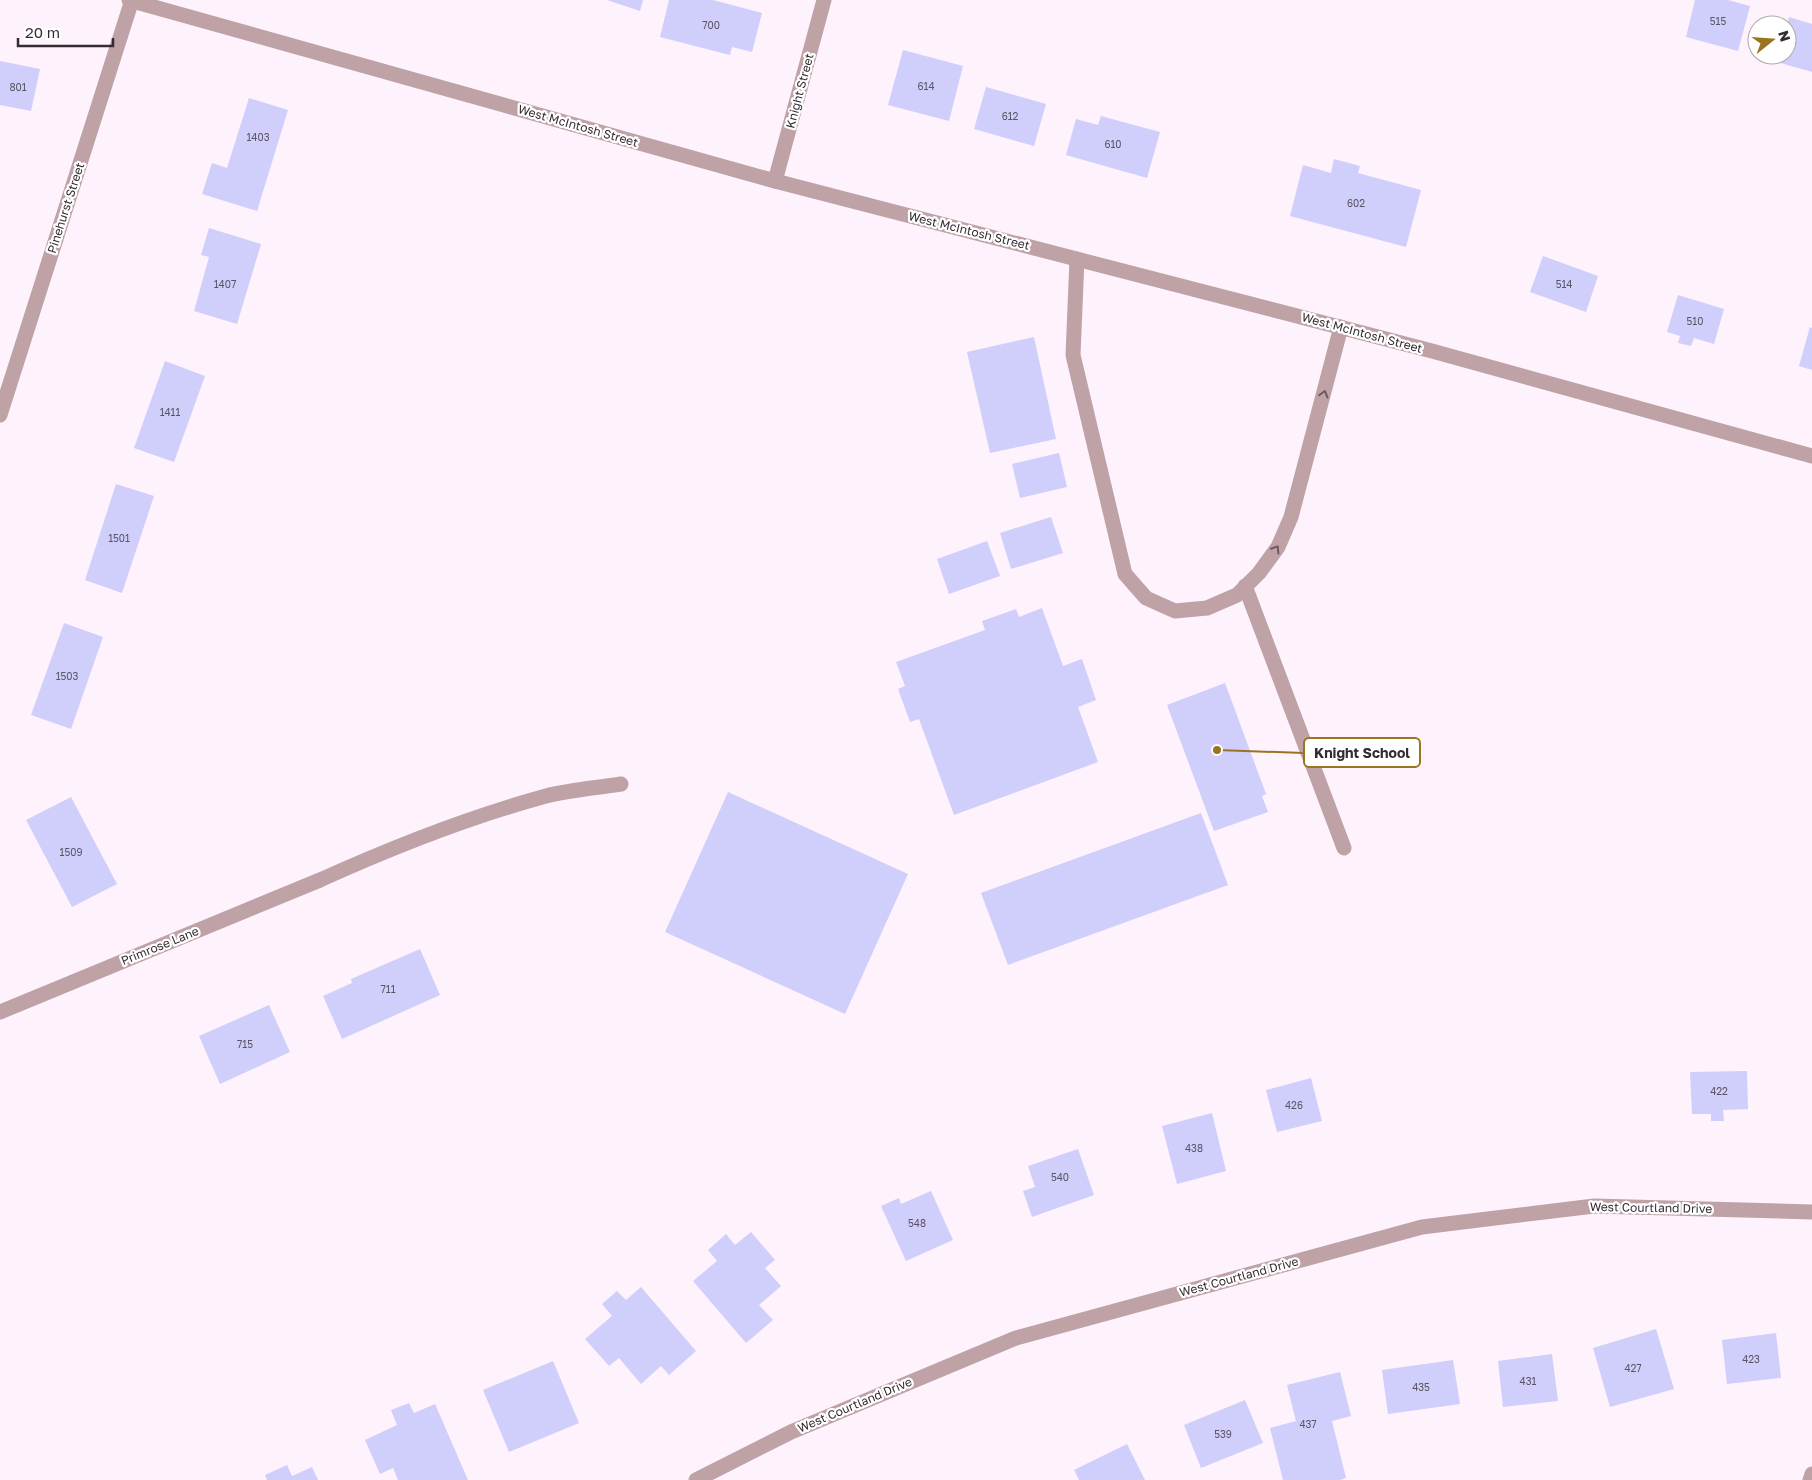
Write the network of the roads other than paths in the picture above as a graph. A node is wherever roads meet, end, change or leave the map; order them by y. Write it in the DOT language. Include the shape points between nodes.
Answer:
graph roads {
  1 [pos="131,0"];
  2 [pos="824,0"];
  3 [pos="775,181"];
  4 [pos="1077,259"];
  5 [pos="1341,327"];
  6 [pos="0,415"];
  7 [pos="1812,456"];
  8 [pos="1246,586"];
  9 [pos="621,784"];
  10 [pos="1344,848"];
  11 [pos="0,1012"];
  12 [pos="1812,1212"];
  13 [pos="1812,1474"];
  14 [pos="696,1480"];
  15 [pos="1810,1480"];
  1 -- 3 [label="street, West McIntosh Street"];
  1 -- 6 [label="street, Pinehurst Street"];
  2 -- 3 [label="street, Knight Street"];
  3 -- 4 [label="street, West McIntosh Street"];
  4 -- 5 [label="street, West McIntosh Street"];
  4 -- 8 [label="street" via="1074,355 1125,574 1146,598 1175,611 1207,608 1237,596"];
  5 -- 7 [label="street, West McIntosh Street"];
  8 -- 5 [label="street, one-way" via="1278,546 1291,517"];
  8 -- 10 [label="street"];
  9 -- 11 [label="street, Primrose Lane" via="547,796 463,822"];
  12 -- 14 [label="street, West Courtland Drive" via="1594,1206 1422,1227 1016,1338 791,1432"];
  13 -- 15 [label="street"];
}
